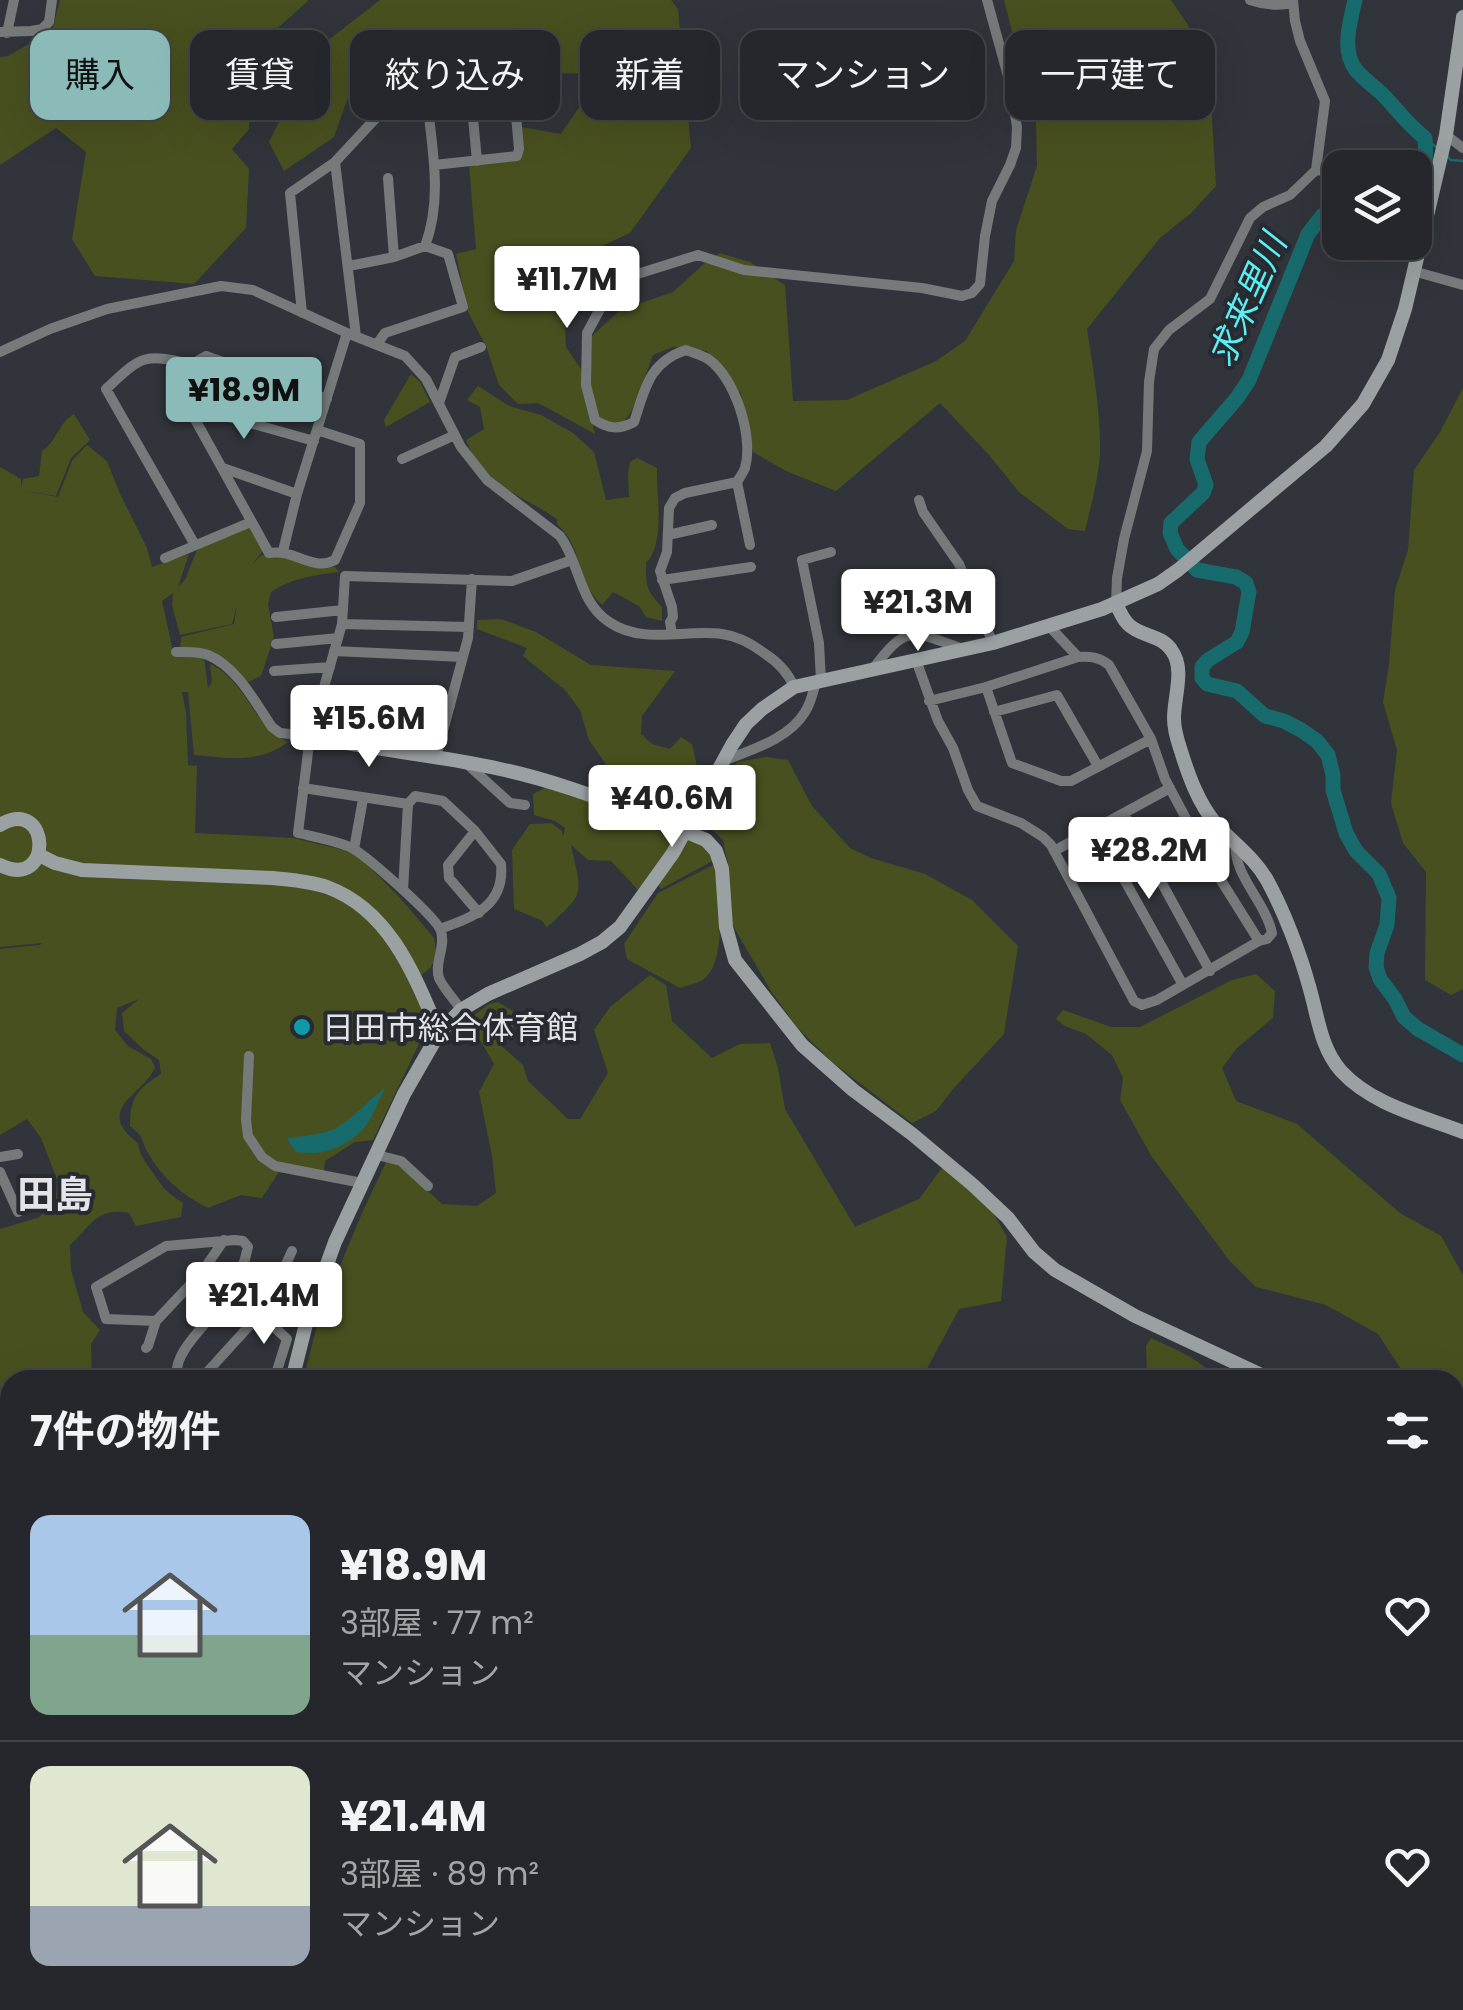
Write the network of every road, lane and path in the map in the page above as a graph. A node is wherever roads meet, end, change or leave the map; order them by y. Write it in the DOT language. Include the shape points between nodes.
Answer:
graph roads {
  1 [pos="14,0"];
  2 [pos="52,0"];
  3 [pos="987,0"];
  4 [pos="1250,0"];
  5 [pos="1293,2"];
  6 [pos="1463,17"];
  7 [pos="4,33"];
  8 [pos="374,120"];
  9 [pos="429,120"];
  10 [pos="473,120"];
  11 [pos="516,120"];
  12 [pos="1445,138"];
  13 [pos="1463,148"];
  14 [pos="477,161"];
  15 [pos="335,162"];
  16 [pos="434,165"];
  17 [pos="1316,170"];
  18 [pos="1322,171"];
  19 [pos="388,178"];
  20 [pos="1432,196"];
  21 [pos="424,246"];
  22 [pos="394,257"];
  23 [pos="1416,260"];
  24 [pos="348,266"];
  25 [pos="1413,271"];
  26 [pos="1463,285"];
  27 [pos="302,313"];
  28 [pos="352,334"];
  29 [pos="377,344"];
  30 [pos="481,347"];
  31 [pos="0,352"];
  32 [pos="192,364"];
  33 [pos="327,398"];
  34 [pos="438,403"];
  35 [pos="185,405"];
  36 [pos="316,435"];
  37 [pos="455,435"];
  38 [pos="402,460"];
  39 [pos="222,468"];
  40 [pos="737,482"];
  41 [pos="298,494"];
  42 [pos="919,500"];
  43 [pos="251,522"];
  44 [pos="712,525"];
  45 [pos="668,535"];
  46 [pos="195,545"];
  47 [pos="750,545"];
  48 [pos="283,551"];
  49 [pos="831,552"];
  50 [pos="165,558"];
  51 [pos="572,560"];
  52 [pos="752,567"];
  53 [pos="472,579"];
  54 [pos="662,580"];
  55 [pos="1116,604"];
  56 [pos="343,610"];
  57 [pos="276,616"];
  58 [pos="342,624"];
  59 [pos="1050,626"];
  60 [pos="469,627"];
  61 [pos="672,634"];
  62 [pos="338,638"];
  63 [pos="276,644"];
  64 [pos="993,644"];
  65 [pos="334,650"];
  66 [pos="964,650"];
  67 [pos="176,652"];
  68 [pos="463,657"];
  69 [pos="1078,657"];
  70 [pos="916,660"];
  71 [pos="330,667"];
  72 [pos="872,670"];
  73 [pos="274,671"];
  74 [pos="818,681"];
  75 [pos="986,687"];
  76 [pos="794,688"];
  77 [pos="323,692"];
  78 [pos="930,701"];
  79 [pos="450,706"];
  80 [pos="994,712"];
  81 [pos="310,736"];
  82 [pos="1151,740"];
  83 [pos="436,757"];
  84 [pos="466,762"];
  85 [pos="722,762"];
  86 [pos="1098,766"];
  87 [pos="302,788"];
  88 [pos="1170,788"];
  89 [pos="363,799"];
  90 [pos="408,804"];
  91 [pos="524,806"];
  92 [pos="1124,814"];
  93 [pos="0,825"];
  94 [pos="1096,829"];
  95 [pos="474,831"];
  96 [pos="1236,844"];
  97 [pos="354,849"];
  98 [pos="1054,851"];
  99 [pos="39,854"];
  100 [pos="0,865"];
  101 [pos="403,890"];
  102 [pos="479,913"];
  103 [pos="440,929"];
  104 [pos="1259,940"];
  105 [pos="1210,971"];
  106 [pos="1183,985"];
  107 [pos="461,1010"];
  108 [pos="439,1033"];
  109 [pos="249,1056"];
  110 [pos="1463,1132"];
  111 [pos="18,1154"];
  112 [pos="377,1154"];
  113 [pos="0,1157"];
  114 [pos="0,1172"];
  115 [pos="362,1183"];
  116 [pos="3,1186"];
  117 [pos="428,1186"];
  118 [pos="18,1212"];
  119 [pos="224,1240"];
  120 [pos="292,1250"];
  121 [pos="260,1314"];
  122 [pos="156,1321"];
  123 [pos="146,1348"];
  124 [pos="175,1370"];
  125 [pos="209,1370"];
  126 [pos="277,1370"];
  127 [pos="294,1370"];
  128 [pos="1233,1370"];
  1 -- 7 [label="street"];
  2 -- 7 [label="street" via="42,28"];
  3 -- 40 [label="street" via="1018,126 1016,148 992,200 980,284 972,293 744,270 698,255 628,277 601,304 587,333 586,385 595,420 607,428 634,422 649,377 670,355 686,350 709,359 733,389 746,435 745,467"];
  4 -- 5 [label="street"];
  5 -- 17 [label="street" via="1300,41 1325,101"];
  6 -- 12 [label="street"];
  8 -- 15 [label="street"];
  9 -- 16 [label="street"];
  10 -- 14 [label="street"];
  11 -- 14 [label="street" via="517,156"];
  12 -- 13 [label="street"];
  12 -- 20 [label="street"];
  14 -- 16 [label="street"];
  15 -- 24 [label="street"];
  15 -- 27 [label="street" via="290,194"];
  16 -- 21 [label="street" via="436,199"];
  17 -- 18 [label="street"];
  17 -- 55 [label="street" via="1250,218 1210,299 1154,349 1147,451"];
  19 -- 22 [label="street"];
  21 -- 22 [label="street"];
  21 -- 29 [label="street" via="448,254 463,307 385,333"];
  22 -- 24 [label="street"];
  23 -- 25 [label="street"];
  24 -- 28 [label="street"];
  25 -- 26 [label="street"];
  25 -- 55 [label="street" via="1388,360 1363,404 1326,446 1178,570"];
  27 -- 28 [label="street"];
  27 -- 31 [label="street" via="253,290 221,286 107,309"];
  28 -- 29 [label="street"];
  28 -- 33 [label="street"];
  29 -- 34 [label="street" via="405,356"];
  30 -- 34 [label="street" via="455,357"];
  32 -- 33 [label="street" via="206,356"];
  32 -- 35 [label="street" via="170,376"];
  32 -- 46 [label="street" via="144,358 106,389"];
  33 -- 36 [label="street"];
  34 -- 37 [label="street"];
  35 -- 36 [label="street"];
  35 -- 39 [label="street"];
  36 -- 41 [label="street"];
  36 -- 48 [label="street" via="360,444 360,503 330,564"];
  37 -- 38 [label="street"];
  37 -- 51 [label="street" via="487,480 560,536"];
  39 -- 41 [label="street"];
  39 -- 43 [label="street"];
  40 -- 45 [label="street" via="675,498"];
  40 -- 47 [label="street"];
  41 -- 48 [label="street"];
  42 -- 64 [label="street" via="959,564"];
  43 -- 46 [label="street"];
  43 -- 48 [label="street" via="268,553"];
  44 -- 45 [label="street"];
  45 -- 54 [label="street"];
  46 -- 50 [label="street"];
  49 -- 74 [label="street" via="802,560 820,643"];
  51 -- 53 [label="street" via="512,581"];
  51 -- 61 [label="street" via="600,616 635,634"];
  52 -- 54 [label="street"];
  53 -- 56 [label="street" via="344,576"];
  53 -- 60 [label="street"];
  54 -- 61 [label="street"];
  55 -- 59 [label="street"];
  55 -- 96 [label="street" via="1134,630 1173,651 1180,750 1206,810"];
  56 -- 57 [label="street"];
  56 -- 58 [label="street"];
  58 -- 60 [label="street"];
  58 -- 62 [label="street"];
  59 -- 64 [label="street"];
  59 -- 69 [label="street"];
  60 -- 68 [label="street"];
  61 -- 76 [label="street" via="724,634 746,642 786,672"];
  62 -- 63 [label="street"];
  62 -- 65 [label="street"];
  64 -- 66 [label="street"];
  65 -- 68 [label="street"];
  65 -- 71 [label="street"];
  66 -- 70 [label="street"];
  66 -- 72 [label="street" via="909,634"];
  67 -- 81 [label="street" via="222,664 280,733"];
  68 -- 79 [label="street"];
  69 -- 75 [label="street"];
  69 -- 82 [label="street" via="1109,666"];
  70 -- 72 [label="street"];
  70 -- 78 [label="street"];
  71 -- 73 [label="street"];
  71 -- 77 [label="street"];
  72 -- 74 [label="street"];
  74 -- 76 [label="street"];
  74 -- 85 [label="street" via="796,724"];
  75 -- 78 [label="street"];
  75 -- 80 [label="street"];
  76 -- 85 [label="street" via="746,724"];
  77 -- 79 [label="street"];
  77 -- 81 [label="street"];
  78 -- 98 [label="street" via="977,806 1032,829"];
  79 -- 83 [label="street"];
  80 -- 86 [label="street" via="1012,763 1061,781"];
  80 -- 86 [label="street" via="1057,695"];
  81 -- 83 [label="street"];
  81 -- 87 [label="street"];
  82 -- 86 [label="street"];
  82 -- 88 [label="street"];
  83 -- 84 [label="street"];
  84 -- 91 [label="street" via="510,803"];
  84 -- 128 [label="street, bridge" via="525,775 706,840 722,869 735,960 802,1045 973,1185 1055,1270"];
  85 -- 107 [label="street" via="673,853 620,927 580,954"];
  87 -- 89 [label="street"];
  87 -- 97 [label="street" via="298,832"];
  88 -- 92 [label="street"];
  88 -- 104 [label="street"];
  89 -- 90 [label="street"];
  89 -- 97 [label="street"];
  90 -- 95 [label="street" via="415,796 444,802"];
  90 -- 101 [label="street"];
  92 -- 94 [label="street"];
  92 -- 105 [label="street"];
  93 -- 99 [label="street" via="29,823 40,837"];
  94 -- 98 [label="street"];
  94 -- 106 [label="street"];
  95 -- 102 [label="street" via="502,870 497,893"];
  95 -- 102 [label="street" via="447,871"];
  96 -- 104 [label="street" via="1243,875 1270,923 1272,934"];
  96 -- 110 [label="street" via="1267,880 1338,1068 1374,1097"];
  97 -- 101 [label="street"];
  98 -- 106 [label="street" via="1134,1001 1150,1003"];
  99 -- 100 [label="street" via="18,870"];
  99 -- 108 [label="street" via="82,870 325,886 364,907 385,928"];
  101 -- 103 [label="street"];
  102 -- 103 [label="street"];
  103 -- 107 [label="street" via="439,978"];
  104 -- 105 [label="street"];
  105 -- 106 [label="street"];
  107 -- 108 [label="street"];
  108 -- 112 [label="street"];
  109 -- 115 [label="street" via="248,1136 262,1157 275,1166"];
  111 -- 113 [label="street"];
  112 -- 115 [label="street"];
  112 -- 117 [label="street" via="401,1162"];
  114 -- 116 [label="street"];
  115 -- 127 [label="street" via="335,1242"];
  116 -- 118 [label="street"];
  119 -- 122 [label="street"];
  119 -- 122 [label="street" via="166,1246 96,1287 106,1318"];
  119 -- 124 [label="street" via="243,1242 246,1255 230,1294"];
  120 -- 121 [label="street"];
  121 -- 125 [label="street"];
  121 -- 126 [label="street" via="287,1339"];
  122 -- 123 [label="street"];
}
